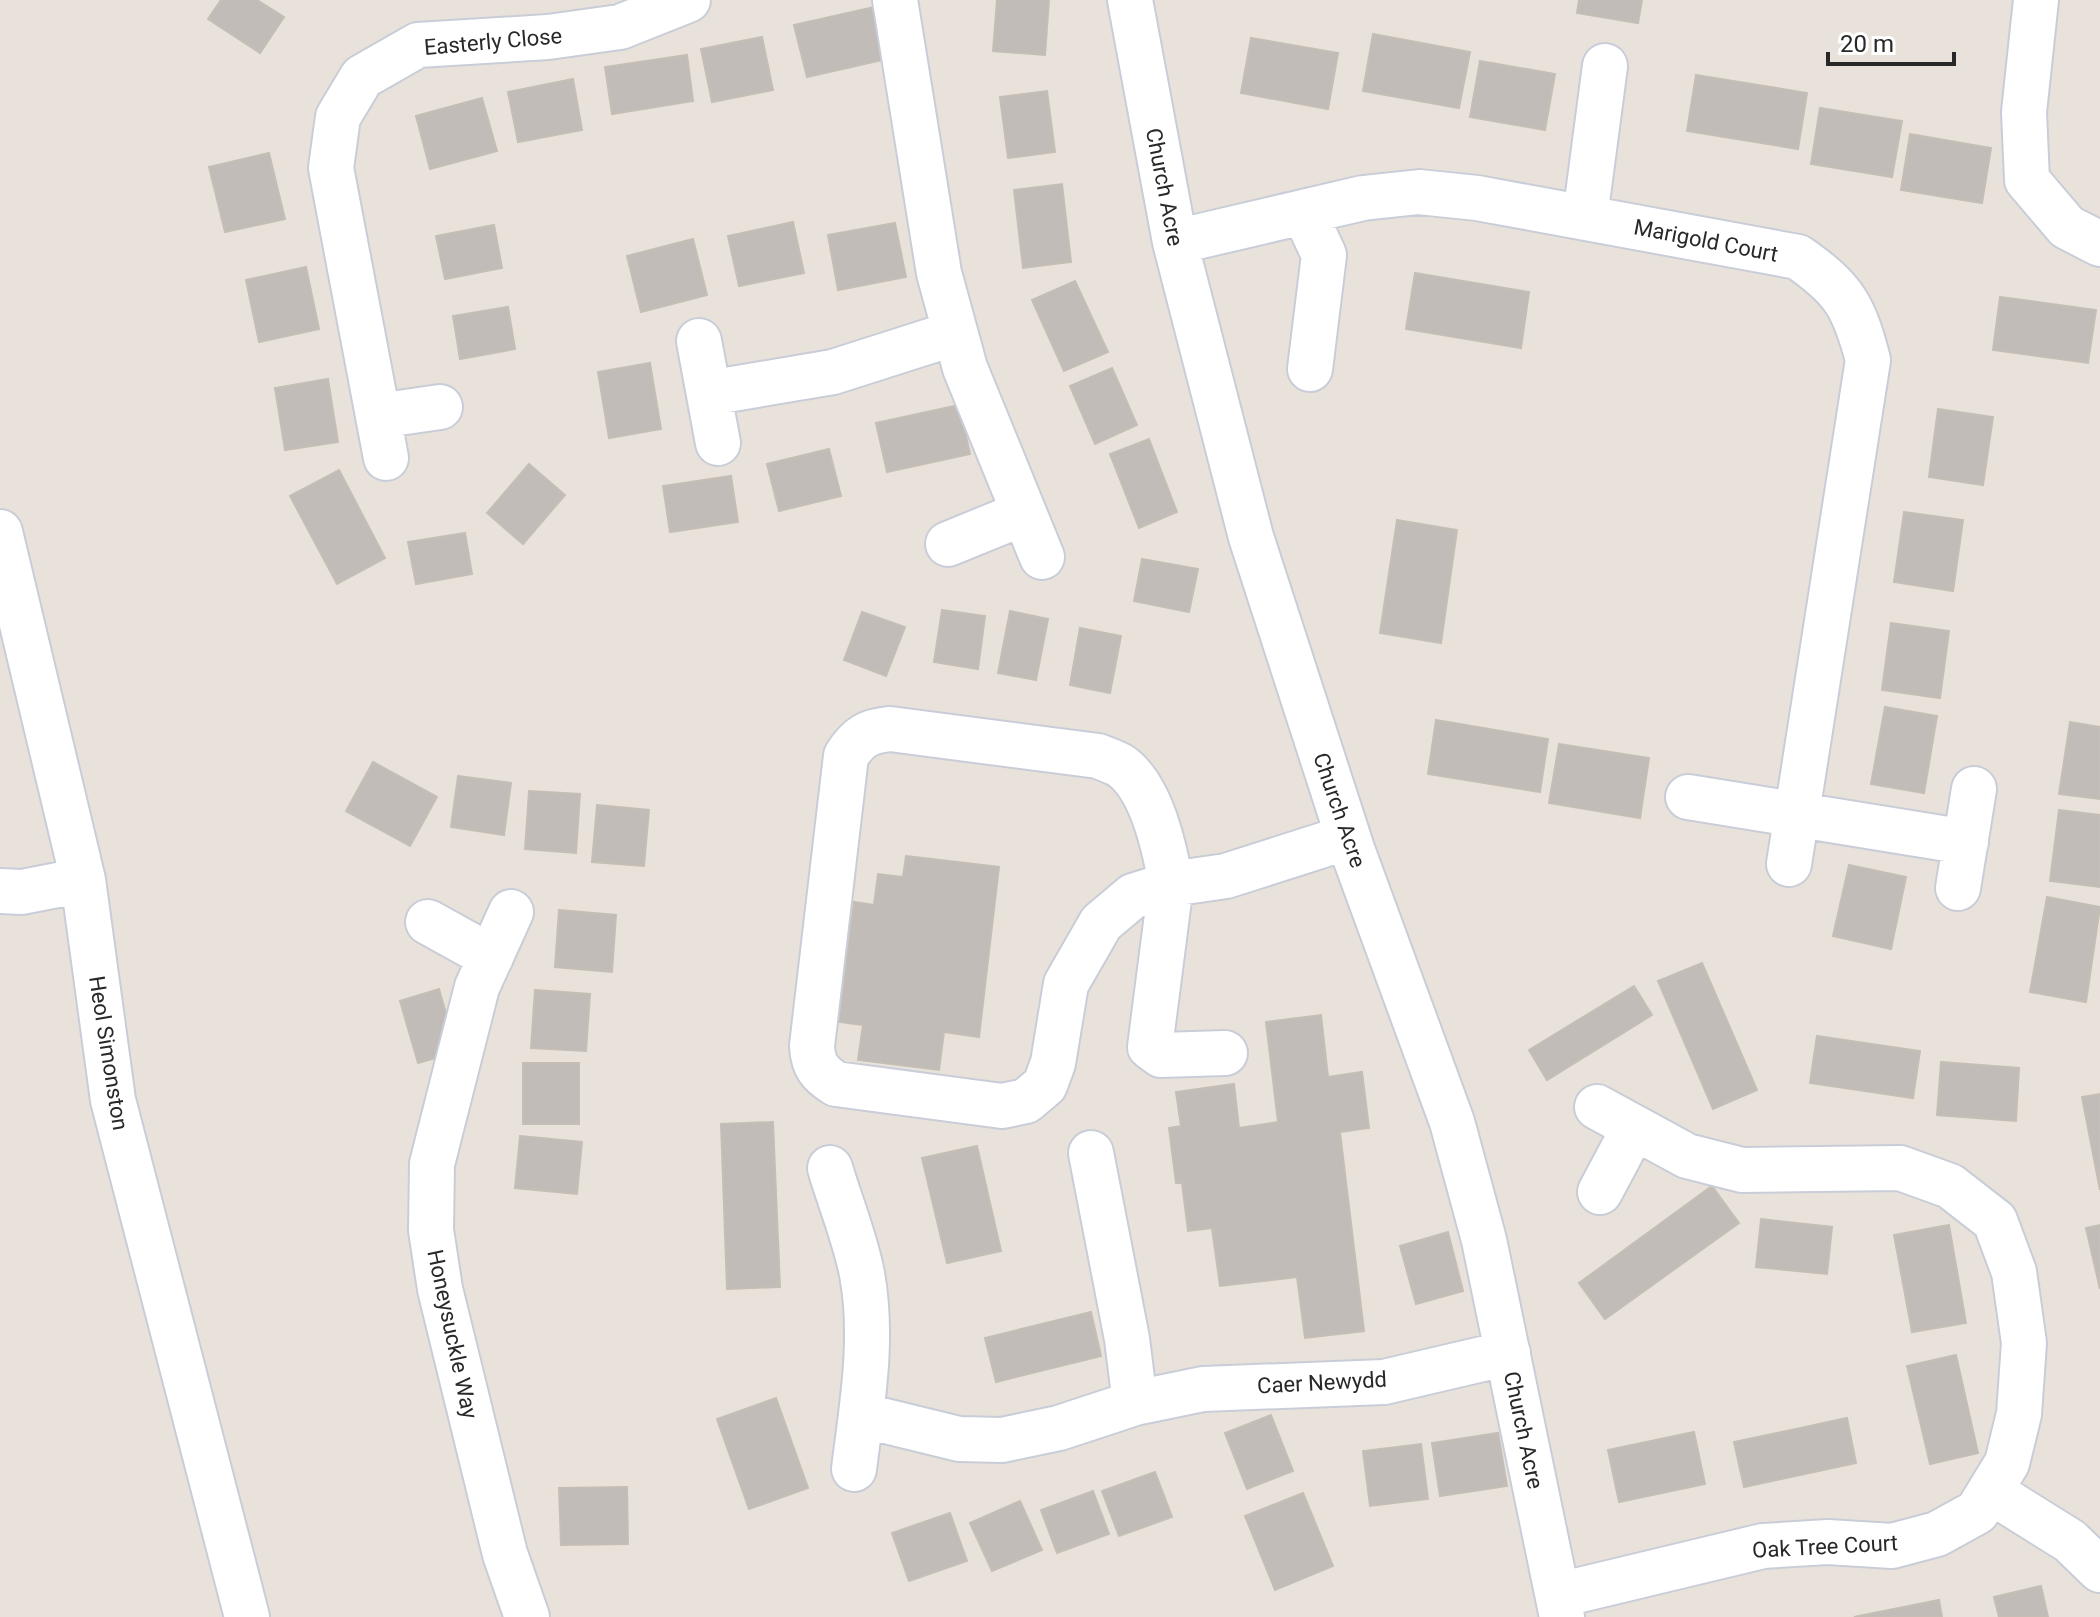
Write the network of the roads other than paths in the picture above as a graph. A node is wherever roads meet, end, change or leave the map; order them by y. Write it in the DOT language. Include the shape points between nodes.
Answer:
graph roads {
  1 [pos="688,0"];
  2 [pos="895,0"];
  3 [pos="1130,0"];
  4 [pos="2036,0"];
  5 [pos="1605,66"];
  6 [pos="1304,212"];
  7 [pos="1585,217"];
  8 [pos="1175,242"];
  9 [pos="2100,244"];
  10 [pos="955,333"];
  11 [pos="699,341"];
  12 [pos="1310,369"];
  13 [pos="709,393"];
  14 [pos="440,407"];
  15 [pos="378,416"];
  16 [pos="718,443"];
  17 [pos="386,458"];
  18 [pos="1024,513"];
  19 [pos="0,532"];
  20 [pos="948,544"];
  21 [pos="1042,557"];
  22 [pos="1974,789"];
  23 [pos="1688,797"];
  24 [pos="1797,813"];
  25 [pos="1348,837"];
  26 [pos="1966,842"];
  27 [pos="1789,864"];
  28 [pos="83,880"];
  29 [pos="1171,884"];
  30 [pos="1958,888"];
  31 [pos="0,891"];
  32 [pos="511,912"];
  33 [pos="428,922"];
  34 [pos="491,957"];
  35 [pos="1225,1053"];
  36 [pos="1091,1153"];
  37 [pos="830,1168"];
  38 [pos="1600,1192"];
  39 [pos="1508,1353"];
  40 [pos="1135,1403"];
  41 [pos="861,1415"];
  42 [pos="854,1469"];
  43 [pos="1990,1491"];
  44 [pos="2100,1570"];
  45 [pos="1561,1606"];
  46 [pos="247,1617"];
  47 [pos="527,1617"];
  1 -- 15 [label="street, Easterly Close" via="620,27 418,45 362,77 338,117 331,168"];
  2 -- 10 [label="street" via="939,273"];
  3 -- 8 [label="street, Church Acre"];
  4 -- 9 [label="street" via="2024,112 2027,180 2067,227"];
  5 -- 7 [label="street"];
  6 -- 7 [label="street, Marigold Court" via="1419,192"];
  6 -- 8 [label="street, Marigold Court"];
  6 -- 12 [label="street" via="1324,255"];
  7 -- 24 [label="street, Marigold Court" via="1798,257 1830,280 1857,317 1868,360"];
  8 -- 25 [label="street, Church Acre" via="1251,537"];
  10 -- 13 [label="street" via="833,372"];
  10 -- 18 [label="street"];
  11 -- 13 [label="street"];
  13 -- 16 [label="street"];
  14 -- 15 [label="street"];
  15 -- 17 [label="street, Easterly Close"];
  18 -- 20 [label="street"];
  18 -- 21 [label="street"];
  19 -- 28 [label="street, Heol Simonston"];
  22 -- 26 [label="street"];
  23 -- 24 [label="street"];
  24 -- 26 [label="street"];
  24 -- 27 [label="street, Marigold Court"];
  25 -- 29 [label="street" via="1226,876"];
  25 -- 39 [label="street, Church Acre" via="1452,1122"];
  26 -- 30 [label="street"];
  28 -- 31 [label="street"];
  28 -- 46 [label="street, Heol Simonston" via="113,1100"];
  29 -- 29 [label="street" via="1133,896 1101,923 1066,984 1045,1085 1026,1101 1002,1106 836,1084 821,1075 812,1060 846,756 871,731 890,729 1098,756 1121,766 1138,784 1164,841"];
  29 -- 35 [label="street" via="1150,1047 1161,1055"];
  32 -- 34 [label="street, Honeysuckle Way"];
  33 -- 34 [label="street"];
  34 -- 47 [label="street, Honeysuckle Way" via="477,987 432,1164 431,1230 440,1289 505,1554"];
  36 -- 40 [label="street"];
  37 -- 41 [label="street" via="863,1289 867,1373"];
  38 -- 43 [label="street, Oak Tree Court" via="1616,1117 1687,1156 1742,1170 1900,1168 1950,1186 1995,1221 2014,1272 2024,1343 2019,1414 2007,1463"];
  39 -- 40 [label="street, Caer Newydd" via="1384,1382 1203,1389"];
  39 -- 45 [label="street, Church Acre"];
  40 -- 41 [label="street, Caer Newydd" via="1002,1440 945,1437"];
  41 -- 42 [label="street"];
  43 -- 44 [label="street" via="2070,1541"];
  43 -- 45 [label="street, Oak Tree Court" via="1977,1512 1937,1534 1892,1546 1763,1546"];
}
